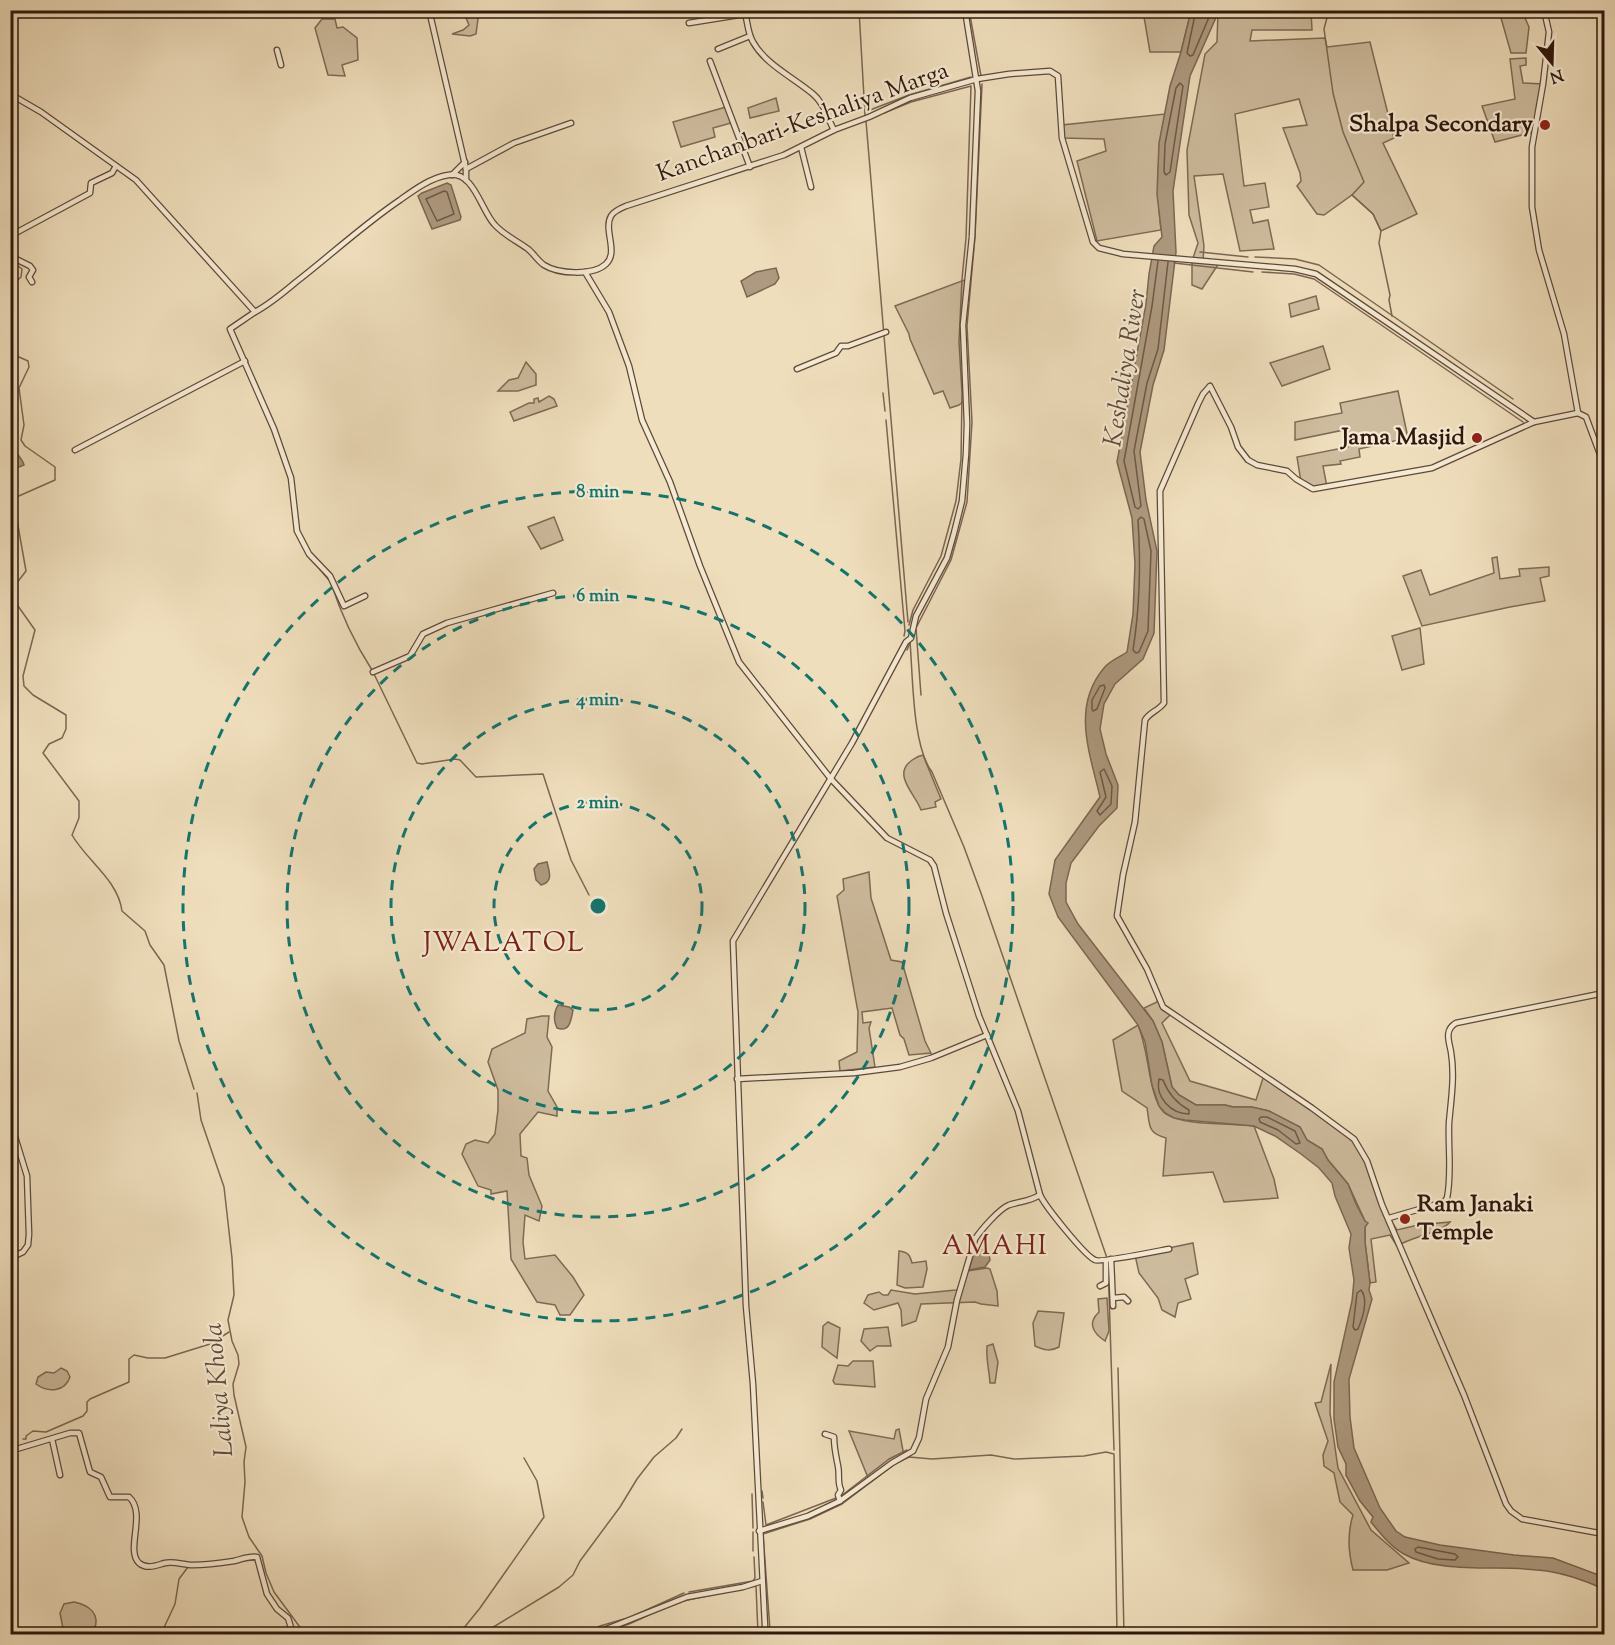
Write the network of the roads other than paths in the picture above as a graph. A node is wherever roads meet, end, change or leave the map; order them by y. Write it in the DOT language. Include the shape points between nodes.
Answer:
graph roads {
  1 [pos="429,10"];
  2 [pos="965,10"];
  3 [pos="1544,10"];
  4 [pos="745,12"];
  5 [pos="689,23"];
  6 [pos="750,36"];
  7 [pos="718,49"];
  8 [pos="278,50"];
  9 [pos="710,61"];
  10 [pos="281,65"];
  11 [pos="977,79"];
  12 [pos="10,94"];
  13 [pos="571,123"];
  14 [pos="834,130"];
  15 [pos="801,147"];
  16 [pos="465,162"];
  17 [pos="116,166"];
  18 [pos="750,167"];
  19 [pos="466,168"];
  20 [pos="452,175"];
  21 [pos="466,180"];
  22 [pos="812,187"];
  23 [pos="10,236"];
  24 [pos="10,256"];
  25 [pos="585,272"];
  26 [pos="32,282"];
  27 [pos="255,312"];
  28 [pos="883,332"];
  29 [pos="245,361"];
  30 [pos="797,369"];
  31 [pos="1578,413"];
  32 [pos="1534,422"];
  33 [pos="75,450"];
  34 [pos="1605,465"];
  35 [pos="554,593"];
  36 [pos="365,596"];
  37 [pos="373,672"];
  38 [pos="831,778"];
  39 [pos="1605,993"];
  40 [pos="987,1035"];
  41 [pos="737,1079"];
  42 [pos="12,1127"];
  43 [pos="1040,1195"];
  44 [pos="1389,1218"];
  45 [pos="1169,1249"];
  46 [pos="10,1258"];
  47 [pos="1108,1260"];
  48 [pos="1100,1286"];
  49 [pos="1113,1298"];
  50 [pos="1128,1301"];
  51 [pos="1113,1306"];
  52 [pos="825,1434"];
  53 [pos="52,1439"];
  54 [pos="10,1451"];
  55 [pos="60,1475"];
  56 [pos="840,1502"];
  57 [pos="759,1531"];
  58 [pos="1605,1534"];
  59 [pos="762,1581"];
  60 [pos="292,1635"];
  61 [pos="594,1635"];
  62 [pos="763,1635"];
  1 -- 16 [label="street"];
  2 -- 11 [label="street"];
  3 -- 31 [label="street" via="1549,32 1532,147 1532,207 1539,250 1564,334"];
  4 -- 5 [label="street"];
  4 -- 6 [label="street"];
  6 -- 7 [label="street"];
  6 -- 14 [label="street" via="766,58 813,94 825,108"];
  8 -- 10 [label="street"];
  9 -- 18 [label="street"];
  11 -- 14 [label="street, Kanchanbari-Keshaliya Marga" via="910,98"];
  11 -- 32 [label="street, Kanchanbari-Keshaliya Marga" via="1050,71 1058,76 1062,138 1093,242 1099,248 1123,254 1316,274"];
  11 -- 38 [label="street" via="972,237 963,325 967,424 962,501 946,558 916,616 911,638"];
  12 -- 17 [label="street"];
  13 -- 19 [label="street" via="514,143"];
  14 -- 15 [label="street, Kanchanbari-Keshaliya Marga"];
  15 -- 18 [label="street, Kanchanbari-Keshaliya Marga"];
  15 -- 22 [label="street"];
  16 -- 19 [label="street"];
  16 -- 20 [label="street"];
  17 -- 23 [label="street" via="112,173 91,183 90,194"];
  17 -- 27 [label="street" via="162,206"];
  18 -- 25 [label="street, Kanchanbari-Keshaliya Marga" via="626,206 612,214 611,254 606,264"];
  19 -- 21 [label="street"];
  20 -- 21 [label="street"];
  20 -- 27 [label="street" via="421,186 387,209"];
  21 -- 25 [label="street" via="495,226 545,266"];
  24 -- 26 [label="street" via="30,266"];
  25 -- 38 [label="street" via="609,312 629,366 642,420 739,662"];
  27 -- 29 [label="street" via="230,329"];
  28 -- 30 [label="street" via="841,346 836,353"];
  29 -- 33 [label="street"];
  29 -- 36 [label="street" via="291,478 301,539 330,576 344,606"];
  31 -- 32 [label="street"];
  31 -- 34 [label="street" via="1586,417"];
  32 -- 44 [label="street" via="1440,465 1313,489 1287,471 1248,460 1210,386 1198,404 1160,491 1164,703 1145,720 1135,822 1117,916 1163,1007 1354,1139"];
  35 -- 37 [label="street" via="447,623 423,634 410,656"];
  38 -- 40 [label="street" via="887,838 930,860 934,866"];
  38 -- 41 [label="street" via="733,941"];
  39 -- 44 [label="street" via="1455,1023 1448,1029 1453,1103 1447,1198"];
  40 -- 41 [label="street" via="900,1067"];
  40 -- 43 [label="street" via="1018,1111"];
  41 -- 57 [label="street"];
  42 -- 46 [label="street" via="27,1176 29,1234 23,1252"];
  43 -- 47 [label="street" via="1093,1260"];
  43 -- 56 [label="street" via="1029,1202 1005,1206 975,1239 948,1347 926,1399 916,1447"];
  44 -- 58 [label="street" via="1506,1504 1522,1519"];
  45 -- 47 [label="street"];
  47 -- 48 [label="street" via="1106,1283"];
  47 -- 49 [label="street"];
  49 -- 50 [label="street" via="1124,1297"];
  49 -- 51 [label="street"];
  52 -- 56 [label="street" via="834,1437"];
  53 -- 54 [label="street"];
  53 -- 55 [label="street"];
  53 -- 60 [label="street" via="74,1431 79,1433 90,1472 101,1477 108,1495 132,1499 137,1512 135,1551 140,1564 193,1565 257,1557 267,1594 288,1618"];
  56 -- 57 [label="street"];
  57 -- 59 [label="street"];
  59 -- 61 [label="street" via="687,1597"];
  59 -- 62 [label="street"];
}
